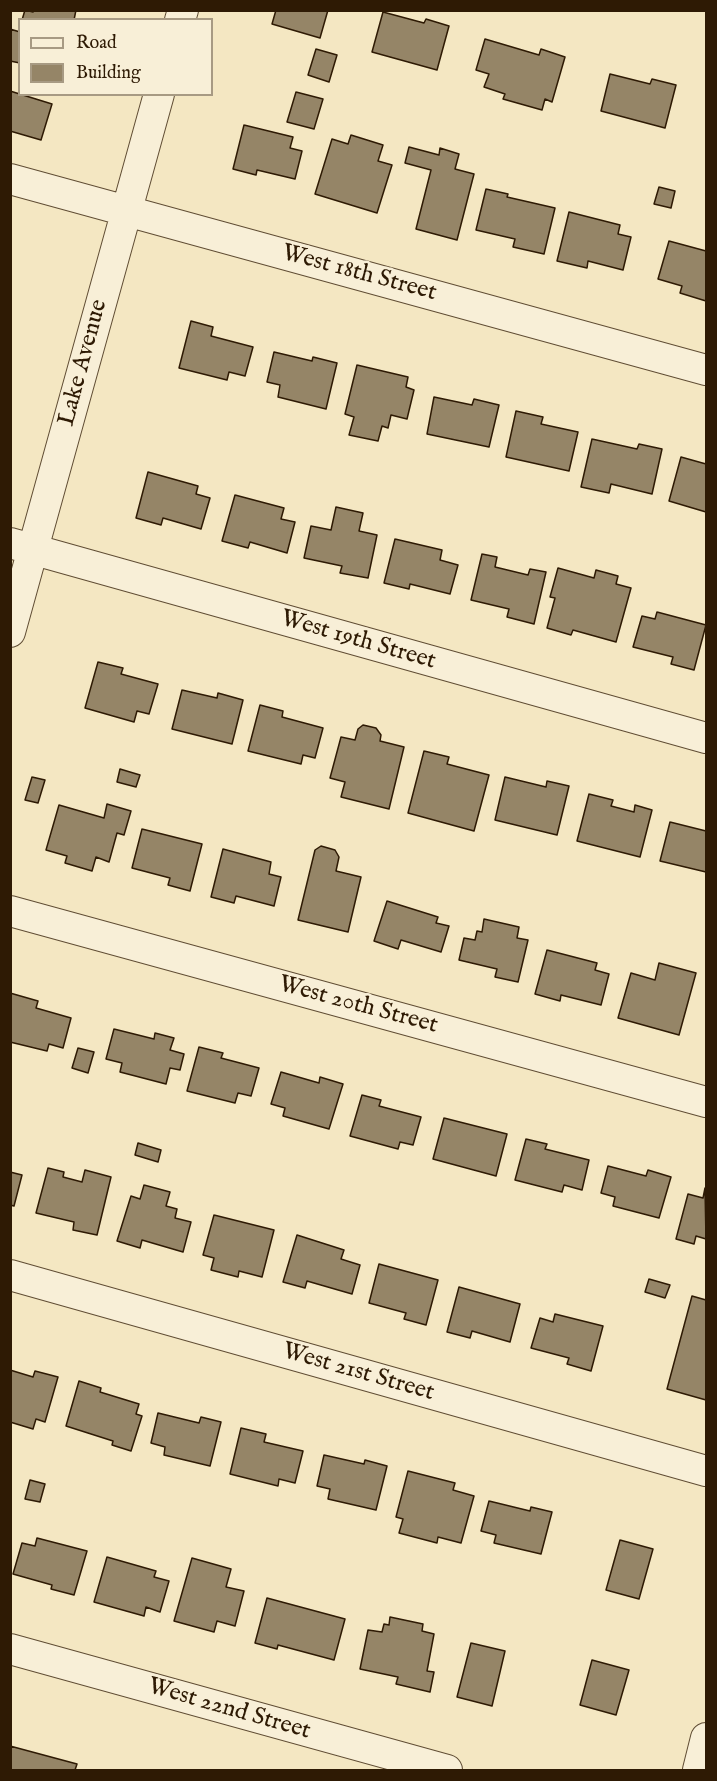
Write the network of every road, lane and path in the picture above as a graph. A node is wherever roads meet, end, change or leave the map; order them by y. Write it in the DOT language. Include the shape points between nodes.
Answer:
graph roads {
  1 [pos="158,96"];
  2 [pos="10,179"];
  3 [pos="126,211"];
  4 [pos="706,370"];
  5 [pos="22,546"];
  6 [pos="10,632"];
  7 [pos="706,738"];
  8 [pos="10,911"];
  9 [pos="706,1102"];
  10 [pos="10,1275"];
  11 [pos="706,1471"];
  12 [pos="10,1649"];
  13 [pos="706,1738"];
  14 [pos="447,1770"];
  15 [pos="698,1770"];
  1 -- 3 [label="street, Lake Avenue"];
  2 -- 3 [label="street, West 18th Street"];
  3 -- 4 [label="street, West 18th Street"];
  3 -- 5 [label="street, Lake Avenue"];
  5 -- 6 [label="street, Lake Avenue"];
  5 -- 7 [label="street, West 19th Street"];
  8 -- 9 [label="street, West 20th Street"];
  10 -- 11 [label="street, West 21st Street"];
  12 -- 14 [label="street, West 22nd Street"];
  13 -- 15 [label="street"];
}
